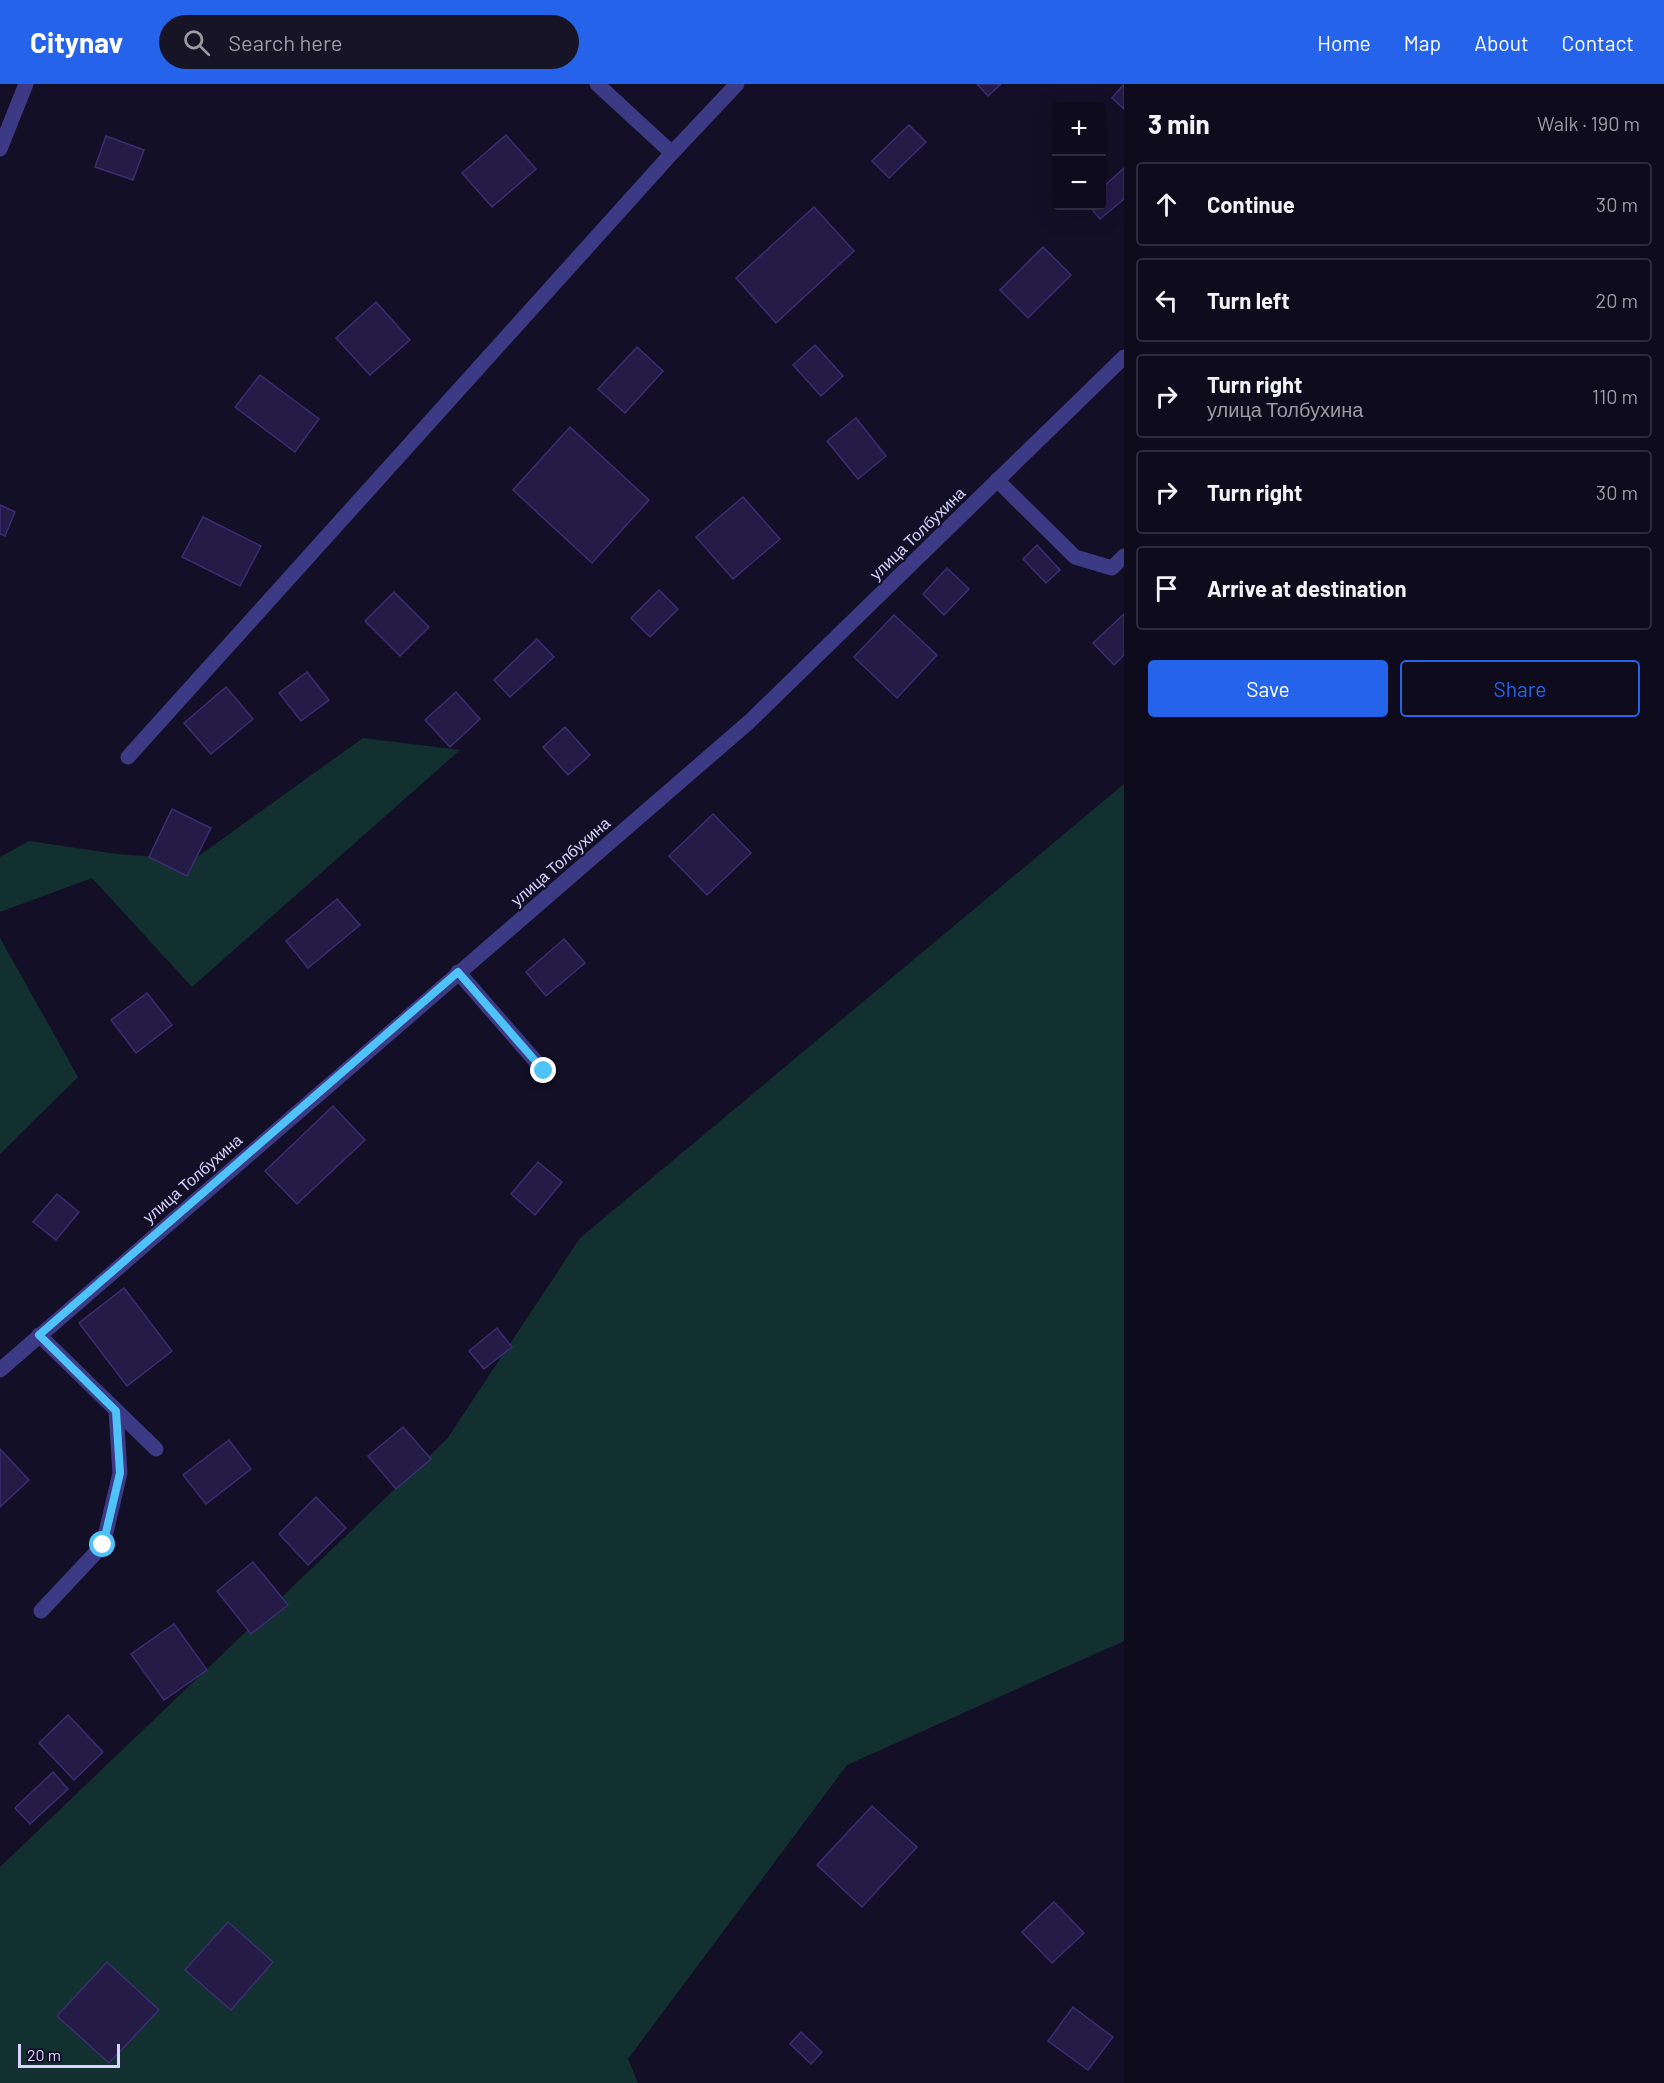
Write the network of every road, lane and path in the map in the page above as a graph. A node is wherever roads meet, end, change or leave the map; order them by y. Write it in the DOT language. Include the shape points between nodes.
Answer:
graph roads {
  1 [pos="26,84"];
  2 [pos="597,84"];
  3 [pos="737,84"];
  4 [pos="0,149"];
  5 [pos="672,153"];
  6 [pos="1124,357"];
  7 [pos="997,480"];
  8 [pos="1124,556"];
  9 [pos="128,757"];
  10 [pos="458,972"];
  11 [pos="544,1071"];
  12 [pos="39,1335"];
  13 [pos="0,1370"];
  14 [pos="116,1411"];
  15 [pos="156,1449"];
  16 [pos="41,1611"];
  1 -- 4 [label="street"];
  2 -- 5 [label="street"];
  3 -- 5 [label="street"];
  5 -- 9 [label="street"];
  6 -- 7 [label="street, улица Толбухина"];
  7 -- 8 [label="street" via="1075,557 1112,568"];
  7 -- 10 [label="street, улица Толбухина" via="748,722"];
  10 -- 11 [label="street"];
  10 -- 12 [label="street, улица Толбухина"];
  12 -- 13 [label="street, улица Толбухина"];
  12 -- 14 [label="street"];
  14 -- 15 [label="street"];
  14 -- 16 [label="street" via="120,1473 103,1545"];
}
